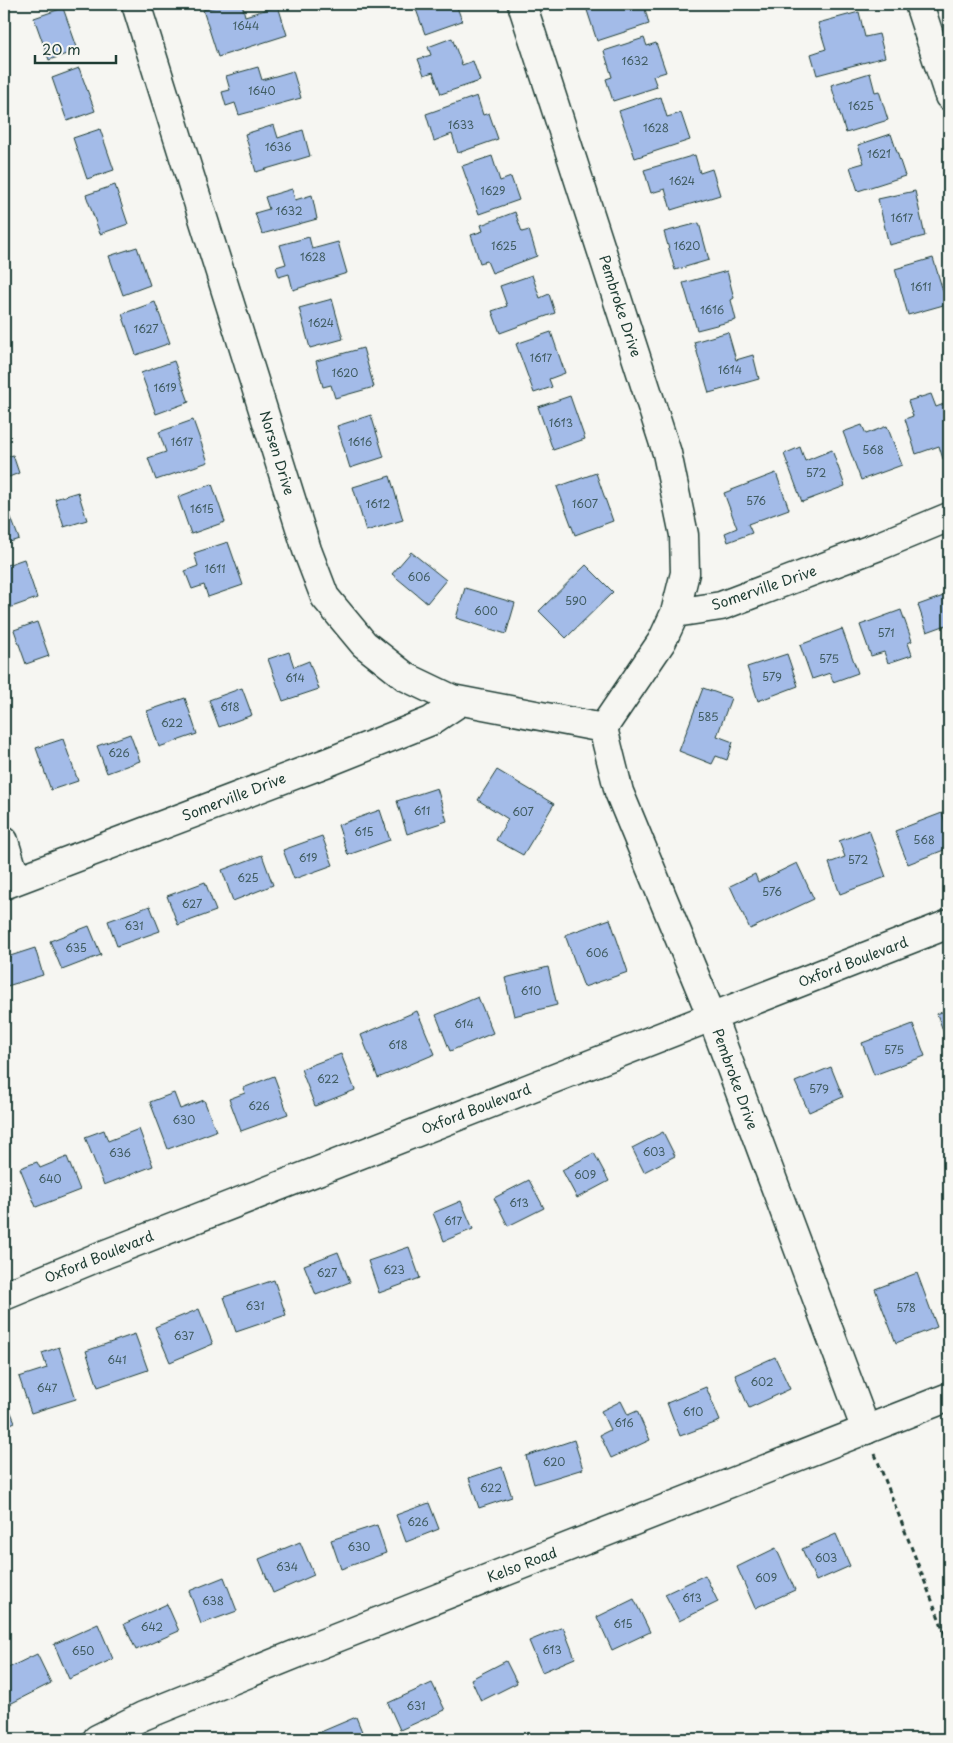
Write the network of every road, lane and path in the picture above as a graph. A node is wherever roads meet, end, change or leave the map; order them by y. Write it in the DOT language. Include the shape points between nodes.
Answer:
graph roads {
  1 [pos="136,4"];
  2 [pos="522,4"];
  3 [pos="919,4"];
  4 [pos="949,96"];
  5 [pos="949,517"];
  6 [pos="675,613"];
  7 [pos="461,701"];
  8 [pos="603,728"];
  9 [pos="4,840"];
  10 [pos="10,883"];
  11 [pos="949,924"];
  12 [pos="712,1017"];
  13 [pos="4,1296"];
  14 [pos="949,1397"];
  15 [pos="866,1430"];
  16 [pos="949,1644"];
  17 [pos="97,1739"];
  1 -- 7 [label="street, Norsen Drive" via="307,550 325,597 364,644 406,677"];
  2 -- 6 [label="street, Pembroke Drive" via="667,453 684,535 685,573"];
  3 -- 4 [label="street"];
  5 -- 6 [label="street, Somerville Drive" via="721,606"];
  6 -- 8 [label="street" via="662,641"];
  7 -- 8 [label="street, Norsen Drive"];
  7 -- 10 [label="street, Somerville Drive" via="431,721"];
  8 -- 12 [label="street, Pembroke Drive" via="619,792"];
  9 -- 10 [label="street"];
  11 -- 12 [label="street, Oxford Boulevard"];
  12 -- 13 [label="street, Oxford Boulevard"];
  12 -- 15 [label="street, Pembroke Drive"];
  14 -- 15 [label="street, Kelso Road"];
  15 -- 16 [label="path"];
  15 -- 17 [label="street, Kelso Road" via="316,1646 143,1716"];
}
